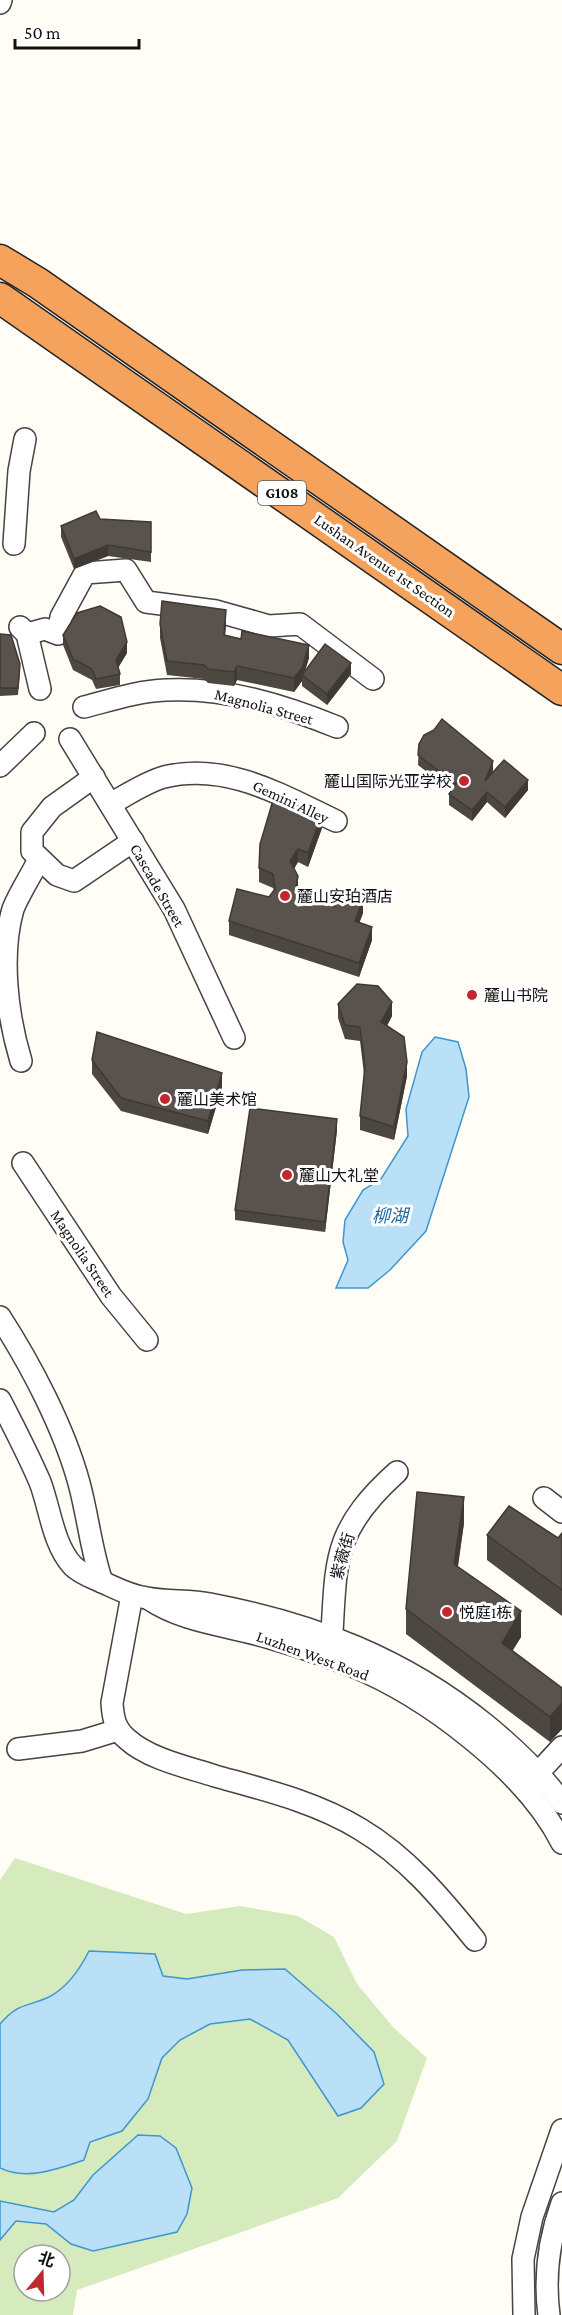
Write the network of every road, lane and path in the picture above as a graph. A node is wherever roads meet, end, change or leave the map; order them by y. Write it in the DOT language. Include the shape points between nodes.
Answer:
graph roads {
  1 [pos="0,260"];
  2 [pos="0,298"];
  3 [pos="25,439"];
  4 [pos="14,544"];
  5 [pos="562,649"];
  6 [pos="373,679"];
  7 [pos="40,689"];
  8 [pos="562,690"];
  9 [pos="84,706"];
  10 [pos="337,727"];
  11 [pos="34,733"];
  12 [pos="70,739"];
  13 [pos="0,766"];
  14 [pos="94,777"];
  15 [pos="110,804"];
  16 [pos="336,821"];
  17 [pos="133,841"];
  18 [pos="39,859"];
  19 [pos="234,1038"];
  20 [pos="21,1061"];
  21 [pos="23,1163"];
  22 [pos="0,1317"];
  23 [pos="147,1340"];
  24 [pos="0,1400"];
  25 [pos="397,1472"];
  26 [pos="544,1498"];
  27 [pos="562,1512"];
  28 [pos="102,1582"];
  29 [pos="140,1597"];
  30 [pos="332,1636"];
  31 [pos="331,1658"];
  32 [pos="118,1730"];
  33 [pos="562,1747"];
  34 [pos="18,1749"];
  35 [pos="553,1785"];
  36 [pos="528,1793"];
  37 [pos="562,1843"];
  38 [pos="475,1940"];
  39 [pos="562,2130"];
  40 [pos="562,2203"];
  41 [pos="558,2227"];
  42 [pos="555,2261"];
  43 [pos="523,2314"];
  44 [pos="548,2314"];
  1 -- 5 [label="highway, Lushan Avenue 1st Section / G108"];
  2 -- 8 [label="highway, Lushan Avenue 1st Section / G108"];
  3 -- 4 [label="street"];
  6 -- 7 [label="street" via="300,624 269,626 216,611 146,602 126,570 85,573 61,617 58,634 45,629 24,630"];
  9 -- 10 [label="street, Magnolia Street" via="165,690 205,690 295,710"];
  11 -- 13 [label="street"];
  12 -- 14 [label="street, Cascade Street"];
  14 -- 15 [label="street, Cascade Street"];
  14 -- 18 [label="street" via="52,807 32,832 32,851"];
  15 -- 16 [label="street, Gemini Alley" via="163,777 210,772 251,781"];
  15 -- 17 [label="street, Cascade Street"];
  17 -- 18 [label="street" via="74,881 57,875"];
  17 -- 19 [label="street, Cascade Street" via="174,909"];
  18 -- 20 [label="street" via="13,910 5,955 9,1023"];
  21 -- 23 [label="street, Magnolia Street" via="111,1296"];
  22 -- 28 [label="street" via="39,1387 65,1446 78,1480"];
  24 -- 28 [label="street" via="40,1483 62,1549 73,1566"];
  25 -- 30 [label="street, 紫薇街" via="373,1494 353,1520 343,1542 335,1570"];
  26 -- 27 [label="street"];
  28 -- 29 [label="street, Luzhen West Road"];
  29 -- 30 [label="street" via="212,1605"];
  29 -- 31 [label="street, Luzhen West Road" via="168,1612 261,1635"];
  29 -- 32 [label="street" via="112,1703"];
  30 -- 31 [label="street, 紫薇街"];
  30 -- 35 [label="street" via="402,1667 455,1701"];
  31 -- 36 [label="street, Luzhen West Road" via="393,1686 439,1714"];
  32 -- 34 [label="street" via="82,1741"];
  32 -- 38 [label="street" via="143,1750 324,1810 362,1830 429,1883"];
  33 -- 35 [label="street"];
  35 -- 36 [label="street"];
  36 -- 37 [label="street, Luzhen West Road"];
  39 -- 43 [label="street" via="532,2217 524,2259"];
  40 -- 41 [label="street"];
  41 -- 42 [label="street"];
  42 -- 44 [label="street"];
  43 -- 44 [label="street"];
}
